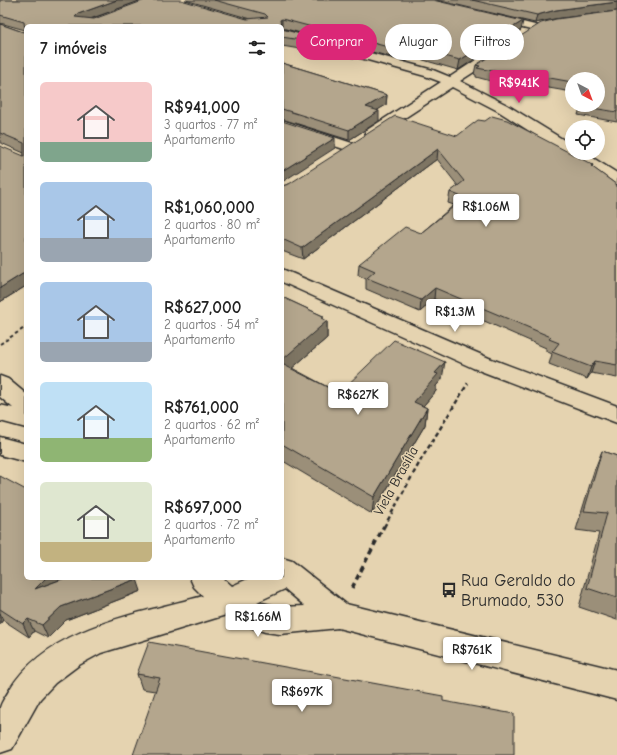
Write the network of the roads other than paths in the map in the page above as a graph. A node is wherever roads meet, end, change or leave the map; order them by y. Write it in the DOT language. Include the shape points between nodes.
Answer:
graph roads {
  1 [pos="485,16"];
  2 [pos="284,33"];
  3 [pos="451,81"];
  4 [pos="284,125"];
  5 [pos="350,147"];
  6 [pos="565,147"];
  7 [pos="337,155"];
  8 [pos="586,160"];
  9 [pos="617,180"];
  10 [pos="284,276"];
  11 [pos="0,384"];
  12 [pos="24,405"];
  13 [pos="0,413"];
  14 [pos="617,415"];
  15 [pos="24,419"];
  16 [pos="0,446"];
  17 [pos="24,452"];
  18 [pos="284,576"];
  19 [pos="206,580"];
  20 [pos="272,580"];
  21 [pos="230,601"];
  22 [pos="338,615"];
  23 [pos="617,685"];
  24 [pos="0,737"];
  1 -- 3 [label="street" via="540,26"];
  2 -- 3 [label="street" via="429,72"];
  3 -- 5 [label="street"];
  3 -- 6 [label="street"];
  4 -- 5 [label="street"];
  5 -- 7 [label="street"];
  8 -- 9 [label="street"];
  10 -- 14 [label="street" via="481,363"];
  11 -- 12 [label="street"];
  13 -- 15 [label="street"];
  16 -- 17 [label="street"];
  18 -- 22 [label="street"];
  19 -- 21 [label="street"];
  20 -- 21 [label="street"];
  21 -- 22 [label="street" via="254,616 273,621 296,621"];
  21 -- 24 [label="street" via="94,641 68,655 44,672 29,688"];
  22 -- 23 [label="street"];
}
